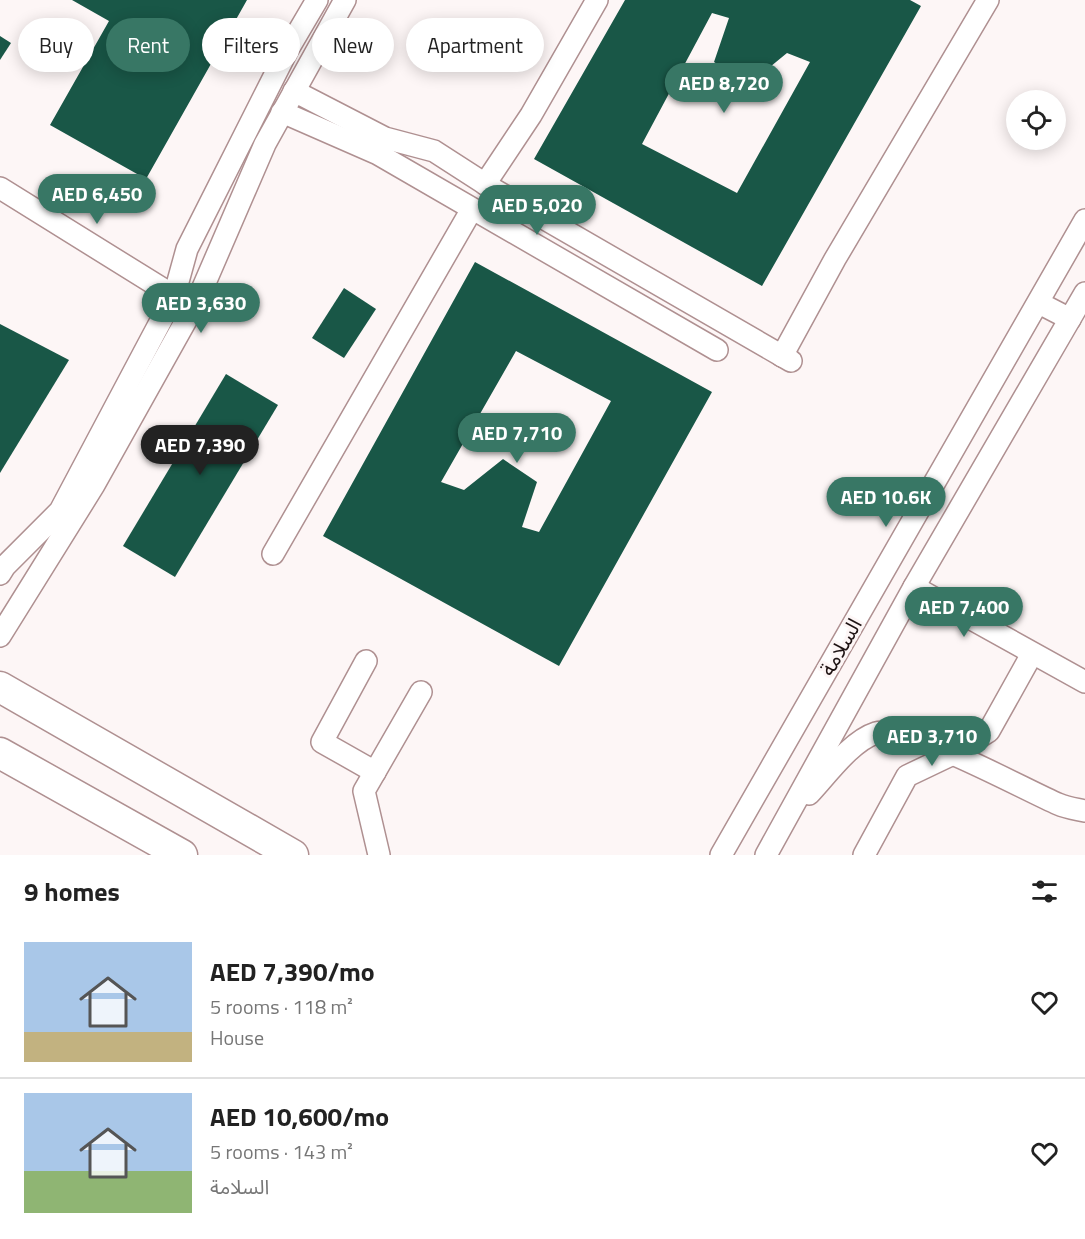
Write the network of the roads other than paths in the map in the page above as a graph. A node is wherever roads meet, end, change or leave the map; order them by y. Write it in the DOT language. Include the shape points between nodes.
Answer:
graph roads {
  1 [pos="317,0"];
  2 [pos="345,0"];
  3 [pos="597,0"];
  4 [pos="988,0"];
  5 [pos="294,91"];
  6 [pos="282,112"];
  7 [pos="485,184"];
  8 [pos="0,188"];
  9 [pos="472,210"];
  10 [pos="1085,220"];
  11 [pos="1085,293"];
  12 [pos="174,296"];
  13 [pos="1038,303"];
  14 [pos="1070,319"];
  15 [pos="717,350"];
  16 [pos="273,554"];
  17 [pos="0,574"];
  18 [pos="914,587"];
  19 [pos="0,636"];
  20 [pos="1032,654"];
  21 [pos="366,661"];
  22 [pos="1085,682"];
  23 [pos="0,687"];
  24 [pos="421,692"];
  25 [pos="0,753"];
  26 [pos="951,755"];
  27 [pos="375,772"];
  28 [pos="1085,811"];
  29 [pos="789,814"];
  30 [pos="182,855"];
  31 [pos="293,855"];
  32 [pos="379,855"];
  33 [pos="721,855"];
  34 [pos="766,855"];
  35 [pos="864,855"];
  1 -- 12 [label="street" via="187,249"];
  2 -- 5 [label="street"];
  3 -- 7 [label="street" via="531,115"];
  4 -- 7 [label="street" via="835,259 787,358"];
  5 -- 6 [label="street"];
  5 -- 7 [label="street" via="386,138 434,151"];
  6 -- 9 [label="street" via="378,154"];
  6 -- 19 [label="street" via="198,299 94,485"];
  8 -- 12 [label="street"];
  9 -- 15 [label="street"];
  9 -- 16 [label="street"];
  10 -- 13 [label="street, السلامة"];
  11 -- 14 [label="street, السلامة"];
  12 -- 17 [label="street" via="60,511"];
  13 -- 14 [label="street"];
  13 -- 33 [label="street, السلامة"];
  14 -- 18 [label="street, السلامة"];
  18 -- 20 [label="street"];
  18 -- 29 [label="street, السلامة"];
  20 -- 22 [label="street"];
  20 -- 26 [label="street" via="989,731"];
  21 -- 27 [label="street" via="322,742"];
  23 -- 31 [label="highway"];
  24 -- 27 [label="street"];
  25 -- 30 [label="highway"];
  26 -- 28 [label="street" via="1060,805"];
  26 -- 29 [label="street" via="892,733 878,732 858,742"];
  26 -- 35 [label="street" via="907,776"];
  27 -- 32 [label="street" via="364,791"];
  29 -- 34 [label="street, السلامة"];
}
